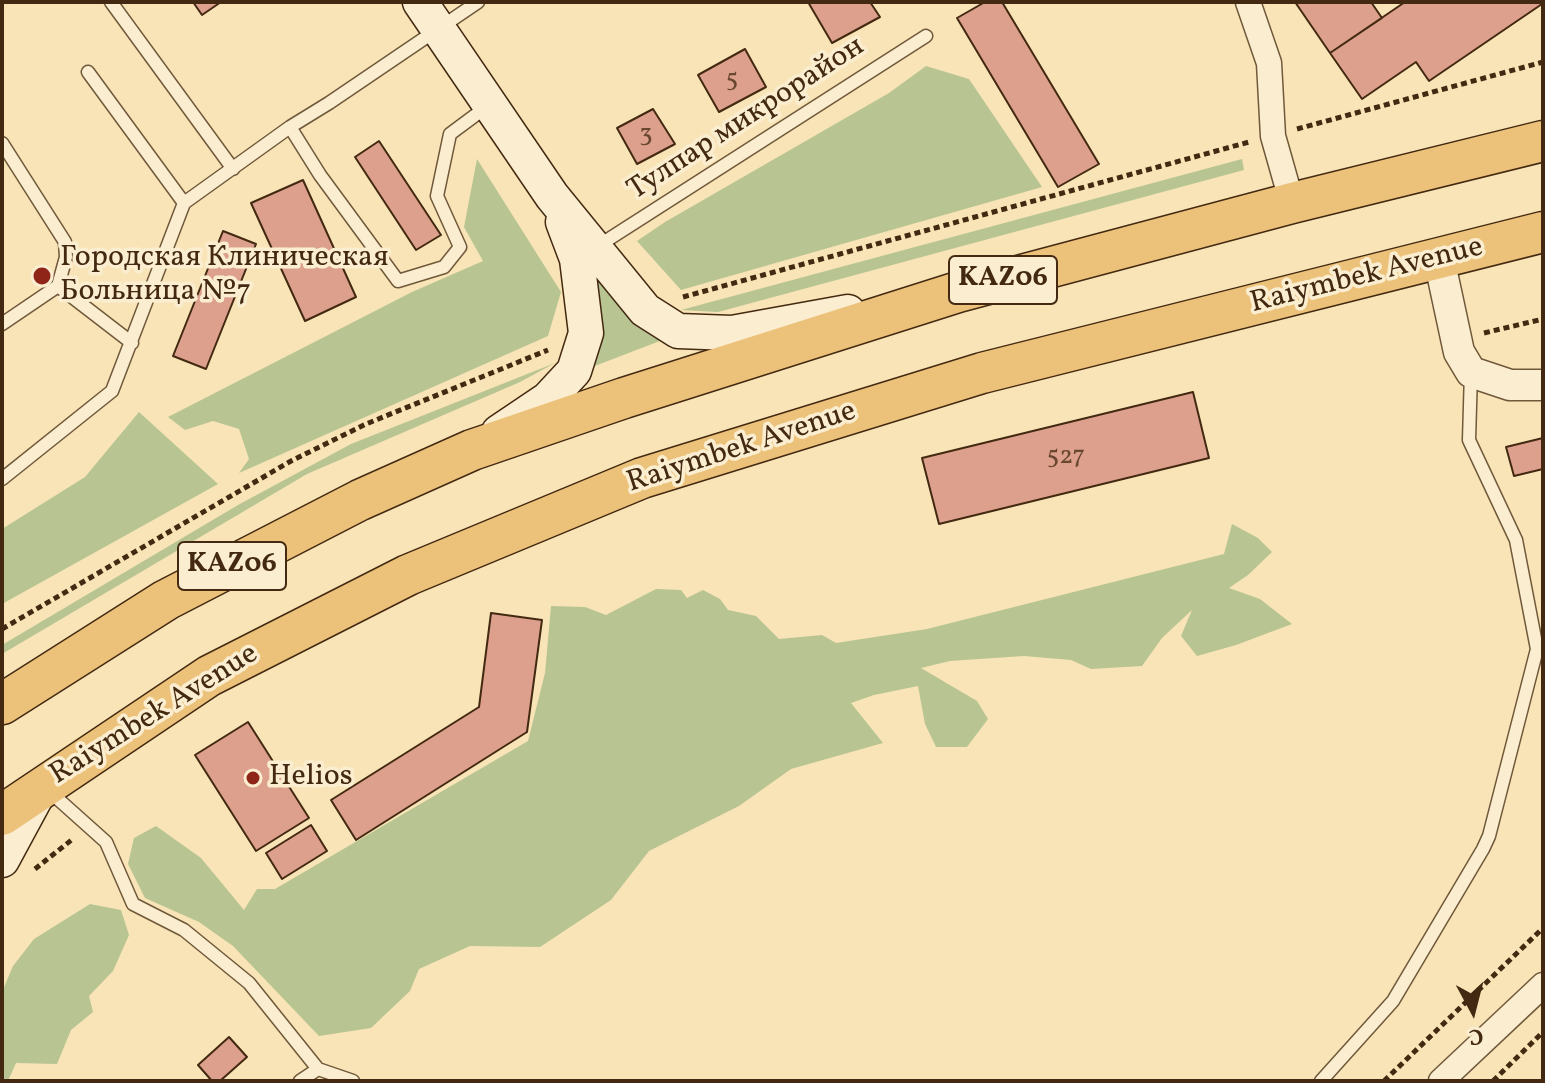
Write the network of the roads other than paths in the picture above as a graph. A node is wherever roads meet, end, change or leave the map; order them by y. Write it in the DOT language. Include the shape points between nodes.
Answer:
graph roads {
  1 [pos="111,2"];
  2 [pos="478,2"];
  3 [pos="1248,2"];
  4 [pos="429,16"];
  5 [pos="926,36"];
  6 [pos="88,72"];
  7 [pos="490,105"];
  8 [pos="290,127"];
  9 [pos="1543,141"];
  10 [pos="2,143"];
  11 [pos="233,169"];
  12 [pos="552,196"];
  13 [pos="184,203"];
  14 [pos="1292,203"];
  15 [pos="1543,232"];
  16 [pos="595,248"];
  17 [pos="1439,259"];
  18 [pos="58,286"];
  19 [pos="958,292"];
  20 [pos="2,324"];
  21 [pos="132,343"];
  22 [pos="1471,372"];
  23 [pos="1543,385"];
  24 [pos="472,450"];
  25 [pos="2,479"];
  26 [pos="2,704"];
  27 [pos="43,785"];
  28 [pos="2,815"];
  29 [pos="14,868"];
  30 [pos="1543,985"];
  31 [pos="318,1069"];
  32 [pos="300,1081"];
  33 [pos="353,1081"];
  34 [pos="1321,1081"];
  35 [pos="1441,1081"];
  1 -- 11 [label="lane"];
  2 -- 4 [label="lane"];
  3 -- 14 [label="street" via="1269,63 1273,136"];
  4 -- 7 [label="main road"];
  4 -- 8 [label="lane"];
  5 -- 16 [label="lane, Тулпар микрорайон"];
  6 -- 13 [label="lane"];
  7 -- 8 [label="lane" via="450,134 437,196 460,247 444,267 398,281"];
  7 -- 12 [label="main road"];
  8 -- 11 [label="lane"];
  9 -- 14 [label="highway, KАZ06"];
  10 -- 18 [label="lane" via="65,242"];
  11 -- 13 [label="lane"];
  12 -- 16 [label="main road"];
  12 -- 24 [label="main road" via="577,259 586,333 574,371 548,399"];
  13 -- 21 [label="lane"];
  14 -- 19 [label="highway, KАZ06"];
  15 -- 17 [label="highway, Raiymbek Avenue / KАZ06"];
  16 -- 19 [label="main road" via="645,310 678,331 732,333"];
  17 -- 22 [label="street" via="1459,352"];
  17 -- 27 [label="highway, Raiymbek Avenue / KАZ06" via="982,373 642,478 408,575 209,676"];
  18 -- 20 [label="lane"];
  18 -- 21 [label="lane"];
  19 -- 24 [label="highway, KАZ06"];
  21 -- 25 [label="lane" via="112,391"];
  22 -- 23 [label="street" via="1510,385"];
  22 -- 34 [label="lane" via="1469,440 1516,540 1537,649 1483,849 1393,1001"];
  24 -- 26 [label="highway, KАZ06" via="360,500 166,600"];
  27 -- 28 [label="highway, Raiymbek Avenue / KАZ06"];
  27 -- 29 [label="main road"];
  27 -- 31 [label="lane" via="106,842 133,904 184,930 249,983"];
  30 -- 35 [label="street"];
  31 -- 32 [label="lane"];
  31 -- 33 [label="lane"];
}
